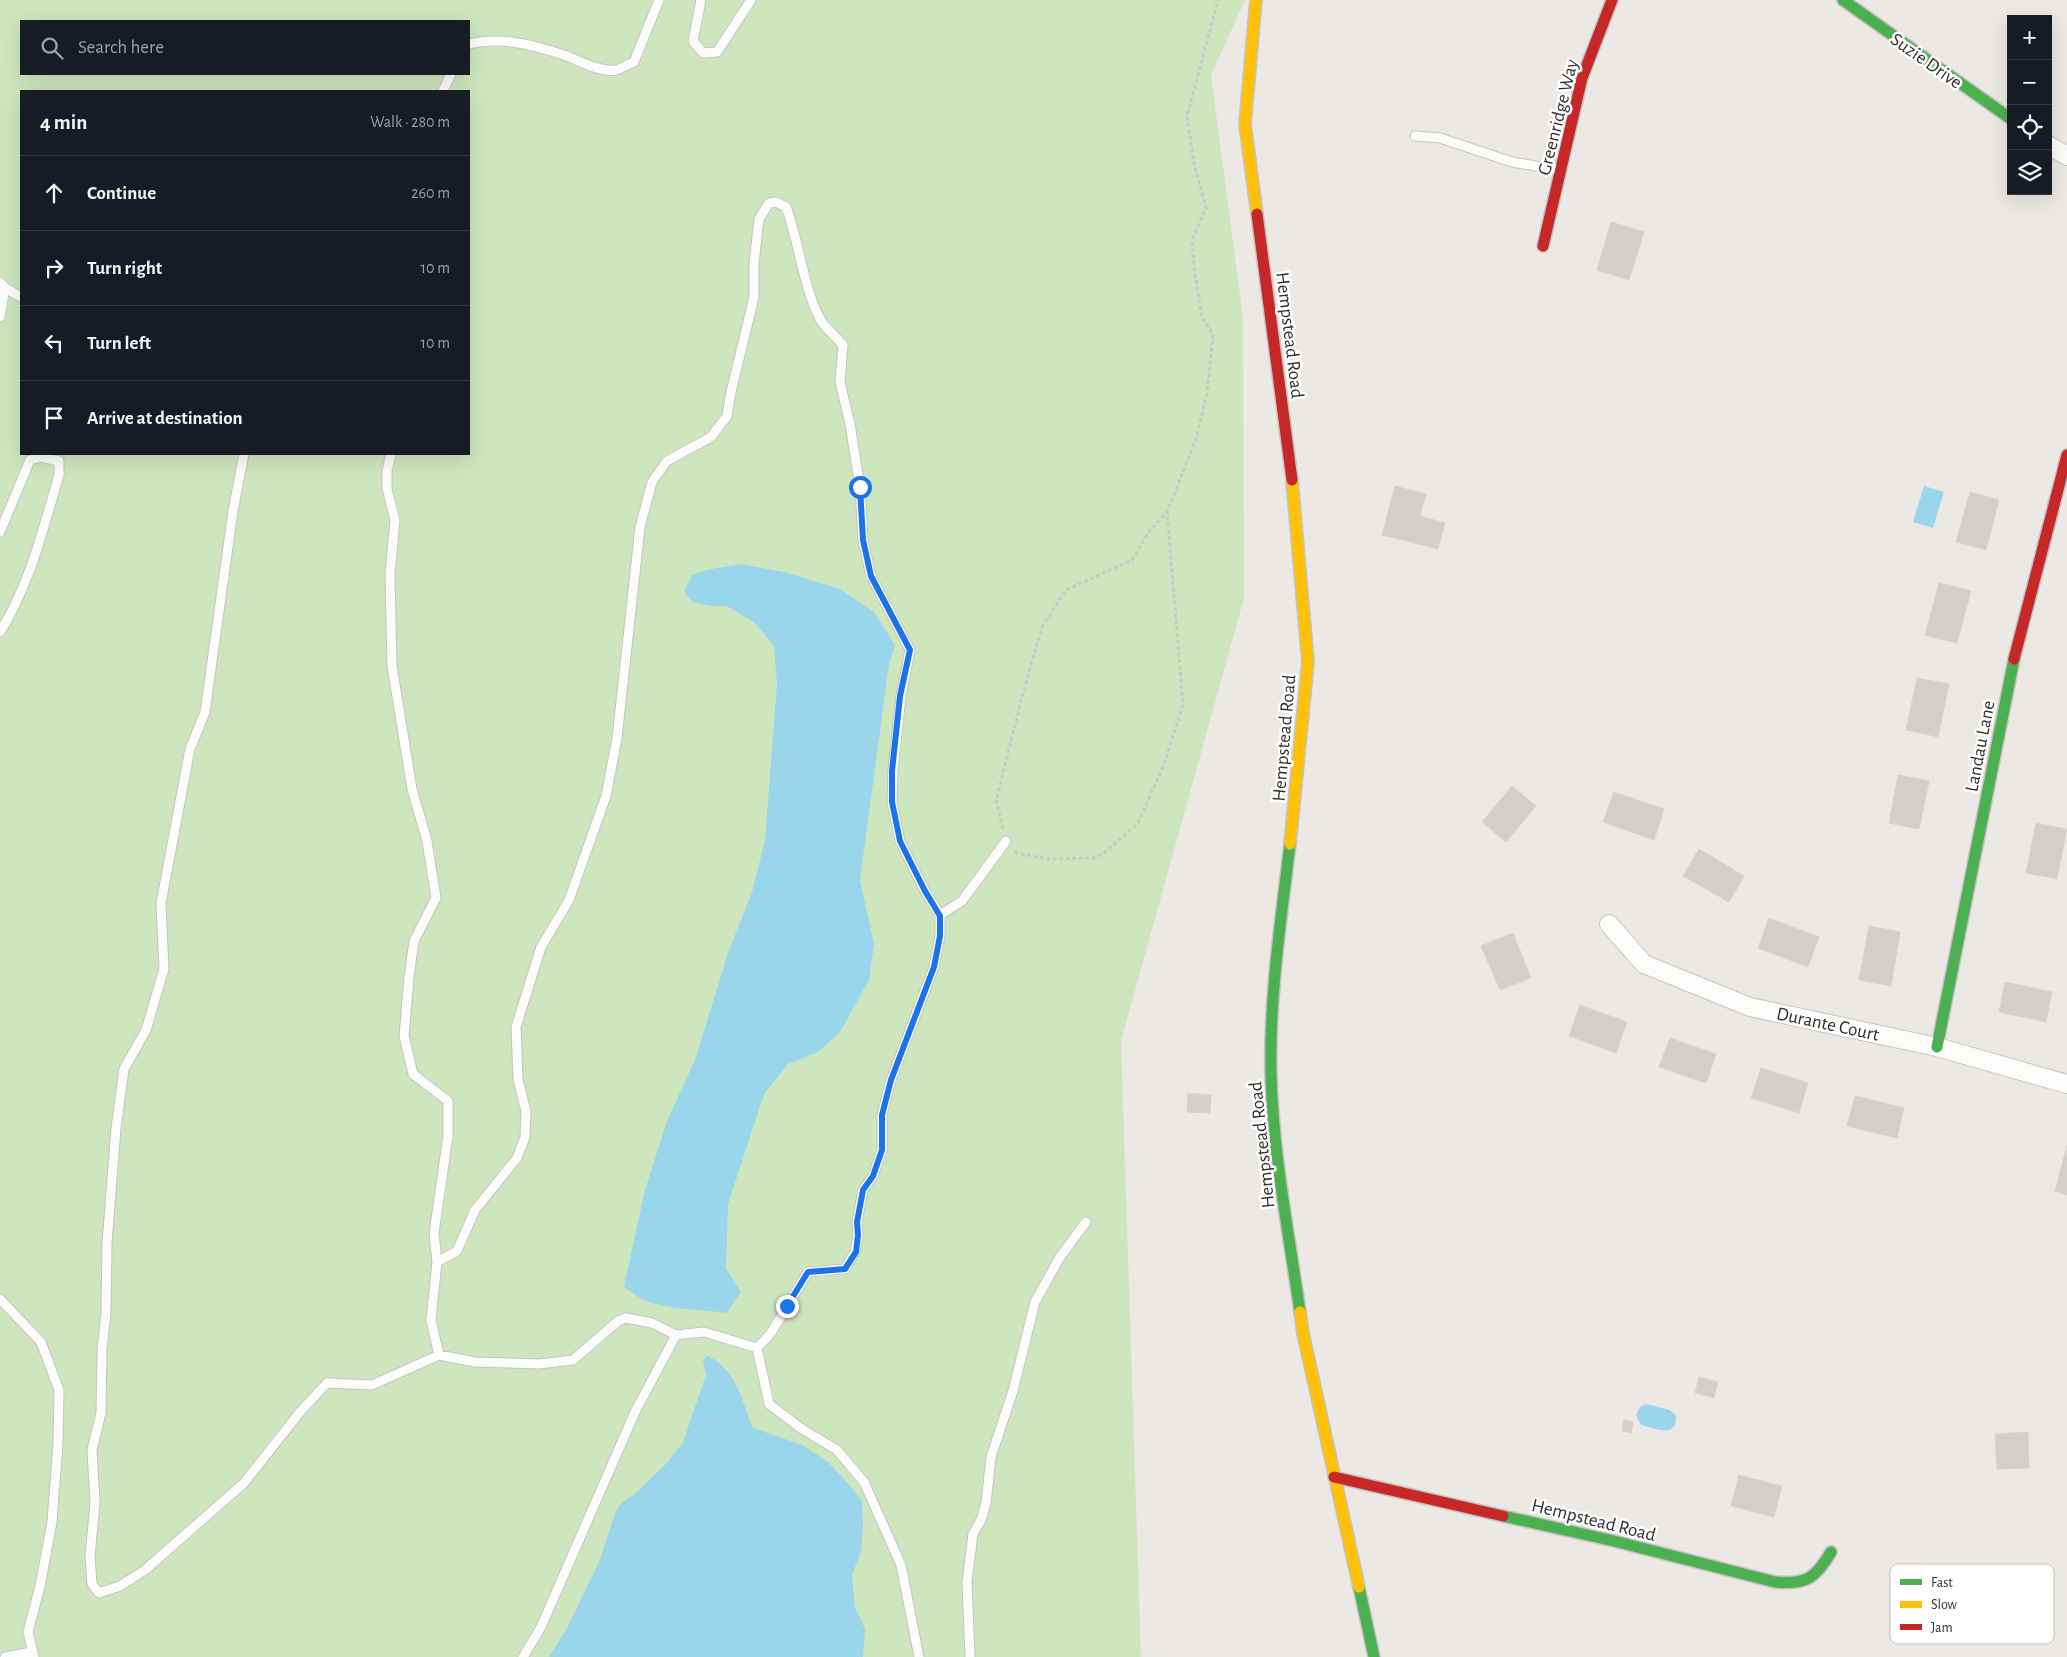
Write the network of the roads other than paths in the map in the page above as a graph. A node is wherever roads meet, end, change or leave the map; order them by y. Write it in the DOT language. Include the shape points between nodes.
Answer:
graph roads {
  1 [pos="659,0"];
  2 [pos="701,0"];
  3 [pos="751,0"];
  4 [pos="1256,0"];
  5 [pos="1612,0"];
  6 [pos="1843,0"];
  7 [pos="470,44"];
  8 [pos="451,75"];
  9 [pos="444,90"];
  10 [pos="2007,116"];
  11 [pos="1415,136"];
  12 [pos="2052,147"];
  13 [pos="2067,156"];
  14 [pos="1561,170"];
  15 [pos="1543,246"];
  16 [pos="3,285"];
  17 [pos="20,297"];
  18 [pos="0,317"];
  19 [pos="244,455"];
  20 [pos="391,455"];
  21 [pos="2067,455"];
  22 [pos="0,512"];
  23 [pos="4,522"];
  24 [pos="0,532"];
  25 [pos="0,632"];
  26 [pos="1006,841"];
  27 [pos="940,916"];
  28 [pos="1609,924"];
  29 [pos="1938,1047"];
  30 [pos="2067,1084"];
  31 [pos="1086,1222"];
  32 [pos="437,1262"];
  33 [pos="0,1299"];
  34 [pos="676,1335"];
  35 [pos="757,1348"];
  36 [pos="439,1355"];
  37 [pos="1334,1477"];
  38 [pos="1831,1552"];
  39 [pos="33,1655"];
  40 [pos="5,1657"];
  41 [pos="523,1657"];
  42 [pos="919,1657"];
  43 [pos="970,1657"];
  44 [pos="1374,1657"];
  1 -- 7 [label="lane" via="634,62 615,70 592,67 519,42 486,40"];
  2 -- 3 [label="lane" via="693,41 703,53 717,52"];
  4 -- 37 [label="street, Hempstead Road" via="1245,124 1295,502 1308,662 1272,1030 1273,1119 1303,1333"];
  5 -- 14 [label="street, Greenridge Way" via="1582,78"];
  6 -- 10 [label="street, Suzie Drive"];
  8 -- 9 [label="lane"];
  11 -- 14 [label="lane" via="1440,138 1512,162"];
  12 -- 13 [label="street"];
  14 -- 15 [label="street, Greenridge Way"];
  16 -- 17 [label="lane"];
  16 -- 18 [label="lane"];
  19 -- 36 [label="lane" via="232,511 205,712 190,749 161,903 164,970 146,1030 124,1069 116,1128 107,1243 101,1412 92,1450 95,1503 90,1556 92,1584 99,1592 120,1586 145,1570 244,1483 327,1383 372,1385"];
  20 -- 32 [label="lane" via="387,489 395,520 390,574 392,666 412,789 427,841 436,898 414,941 404,1036 413,1074 448,1101 448,1136 434,1233"];
  21 -- 29 [label="street, Landau Lane" via="2016,652"];
  22 -- 23 [label="lane"];
  23 -- 24 [label="lane"];
  23 -- 25 [label="lane" via="30,460 41,457 58,461 59,475 26,583"];
  26 -- 27 [label="lane" via="962,901"];
  27 -- 32 [label="lane" via="900,841 892,802 900,696 910,650 871,576 863,540 860,487 840,382 843,345 823,324 811,296 786,207 776,202 769,203 759,219 754,297 727,416 711,437 668,461 652,482 640,526 617,738 606,796 569,900 540,947 516,1027 518,1079 526,1112 525,1137 517,1158 475,1210 457,1251"];
  27 -- 35 [label="lane" via="934,967 891,1080 882,1115 882,1150 873,1176 863,1190 856,1252 845,1269 808,1272 771,1333"];
  28 -- 29 [label="street, Durante Court" via="1644,964 1750,1006"];
  29 -- 30 [label="street, Durante Court"];
  31 -- 43 [label="lane" via="1060,1257 1035,1302 1013,1391 991,1458 986,1502 973,1534 967,1582"];
  32 -- 36 [label="lane" via="431,1320"];
  33 -- 39 [label="lane" via="41,1342 58,1390 52,1522 28,1632"];
  34 -- 35 [label="lane" via="704,1332"];
  34 -- 36 [label="lane" via="652,1323 626,1318 618,1320 573,1360 539,1364 475,1362"];
  34 -- 41 [label="lane" via="634,1412 541,1627"];
  35 -- 42 [label="lane" via="769,1404 837,1450 864,1482 901,1565"];
  37 -- 38 [label="street, Hempstead Road" via="1614,1541 1775,1582 1796,1584 1812,1578 1824,1566"];
  37 -- 44 [label="street, Hempstead Road"];
  39 -- 40 [label="lane"];
}
